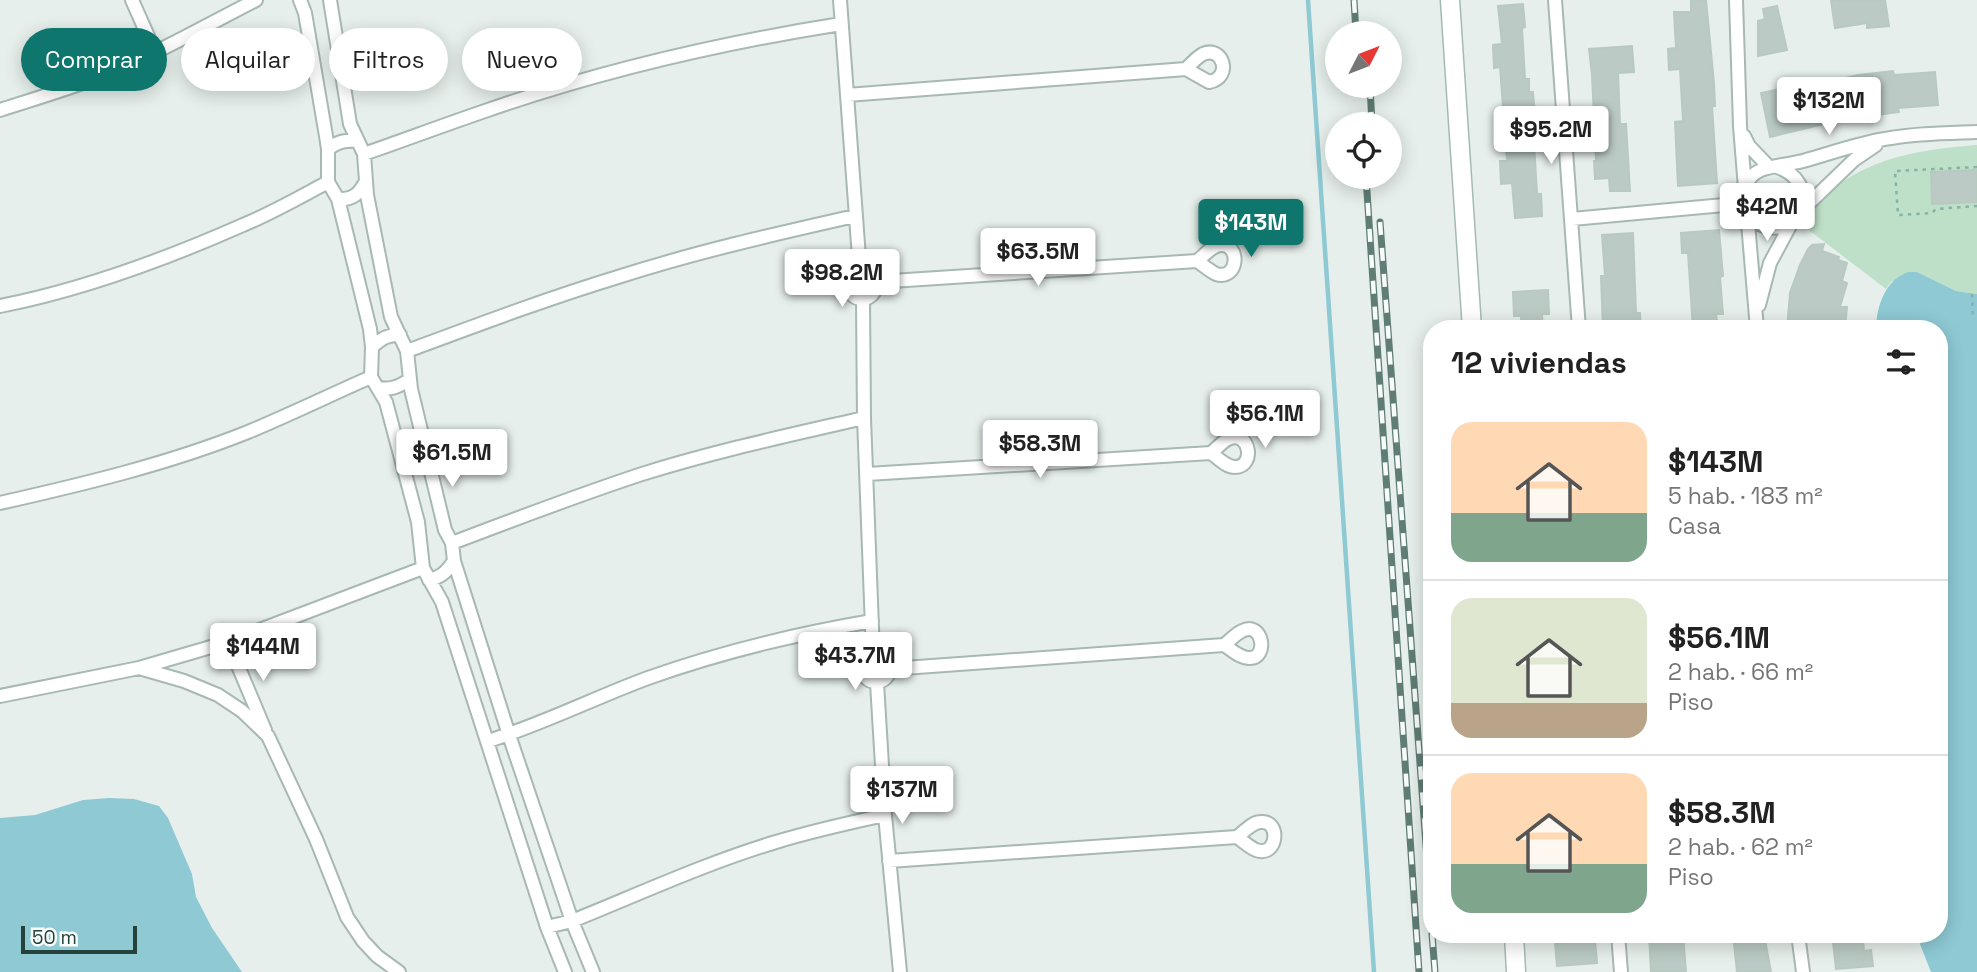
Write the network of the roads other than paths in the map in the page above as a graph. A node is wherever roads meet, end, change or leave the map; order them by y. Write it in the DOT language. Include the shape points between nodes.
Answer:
graph roads {
  1 [pos="132,0"];
  2 [pos="256,0"];
  3 [pos="300,0"];
  4 [pos="330,0"];
  5 [pos="839,0"];
  6 [pos="1450,0"];
  7 [pos="1555,0"];
  8 [pos="1736,0"];
  9 [pos="841,24"];
  10 [pos="144,28"];
  11 [pos="167,46"];
  12 [pos="1186,69"];
  13 [pos="60,91"];
  14 [pos="847,95"];
  15 [pos="0,110"];
  16 [pos="1740,126"];
  17 [pos="1977,132"];
  18 [pos="1888,138"];
  19 [pos="358,141"];
  20 [pos="328,149"];
  21 [pos="365,154"];
  22 [pos="1773,167"];
  23 [pos="366,181"];
  24 [pos="328,182"];
  25 [pos="338,199"];
  26 [pos="1745,200"];
  27 [pos="855,216"];
  28 [pos="1796,216"];
  29 [pos="1572,219"];
  30 [pos="1197,261"];
  31 [pos="860,271"];
  32 [pos="876,282"];
  33 [pos="863,300"];
  34 [pos="0,306"];
  35 [pos="1471,320"];
  36 [pos="1578,320"];
  37 [pos="1757,320"];
  38 [pos="1757,320"];
  39 [pos="400,335"];
  40 [pos="372,347"];
  41 [pos="407,351"];
  42 [pos="410,380"];
  43 [pos="374,383"];
  44 [pos="864,418"];
  45 [pos="1211,453"];
  46 [pos="867,474"];
  47 [pos="0,503"];
  48 [pos="445,530"];
  49 [pos="421,537"];
  50 [pos="452,543"];
  51 [pos="454,561"];
  52 [pos="423,568"];
  53 [pos="429,580"];
  54 [pos="872,621"];
  55 [pos="228,642"];
  56 [pos="1224,645"];
  57 [pos="873,654"];
  58 [pos="139,668"];
  59 [pos="890,669"];
  60 [pos="877,683"];
  61 [pos="0,696"];
  62 [pos="509,735"];
  63 [pos="268,736"];
  64 [pos="488,741"];
  65 [pos="885,815"];
  66 [pos="1237,837"];
  67 [pos="889,861"];
  68 [pos="572,921"];
  69 [pos="547,927"];
  70 [pos="1514,943"];
  71 [pos="1619,943"];
  72 [pos="1799,943"];
  73 [pos="399,972"];
  74 [pos="565,972"];
  75 [pos="593,972"];
  76 [pos="900,972"];
  77 [pos="1516,972"];
  78 [pos="1621,972"];
  79 [pos="1803,972"];
  1 -- 10 [label="street"];
  2 -- 11 [label="street"];
  3 -- 20 [label="street"];
  4 -- 19 [label="street" via="350,124"];
  5 -- 9 [label="street"];
  6 -- 35 [label="main road"];
  7 -- 29 [label="street"];
  8 -- 16 [label="street"];
  9 -- 14 [label="street"];
  9 -- 21 [label="street" via="762,37 584,81"];
  12 -- 14 [label="street"];
  13 -- 15 [label="street"];
  14 -- 27 [label="street"];
  16 -- 22 [label="street" via="1749,146"];
  16 -- 26 [label="street"];
  17 -- 18 [label="street"];
  18 -- 22 [label="street"];
  18 -- 28 [label="street" via="1854,160"];
  19 -- 20 [label="street" via="344,140"];
  19 -- 21 [label="street"];
  20 -- 24 [label="street"];
  21 -- 23 [label="street"];
  22 -- 26 [label="street" via="1754,174"];
  22 -- 28 [label="street" via="1787,170 1800,184 1803,203"];
  23 -- 25 [label="street" via="356,196"];
  23 -- 39 [label="street" via="391,317"];
  24 -- 25 [label="street"];
  24 -- 34 [label="street" via="244,225 175,253 85,284"];
  25 -- 40 [label="street"];
  26 -- 28 [label="street" via="1752,219 1768,227"];
  26 -- 29 [label="street"];
  26 -- 37 [label="street"];
  27 -- 31 [label="street"];
  27 -- 41 [label="street" via="620,276"];
  28 -- 38 [label="street" via="1770,264"];
  29 -- 36 [label="street"];
  30 -- 32 [label="street"];
  31 -- 32 [label="street" via="872,274"];
  31 -- 33 [label="street" via="848,286 851,295"];
  32 -- 33 [label="street" via="874,294"];
  33 -- 44 [label="street"];
  39 -- 40 [label="street" via="381,338"];
  39 -- 41 [label="street"];
  40 -- 43 [label="street"];
  41 -- 42 [label="street"];
  42 -- 43 [label="street" via="388,390"];
  42 -- 48 [label="street"];
  43 -- 47 [label="street" via="173,458"];
  43 -- 49 [label="street" via="386,402"];
  44 -- 46 [label="street"];
  44 -- 50 [label="street" via="644,473"];
  45 -- 46 [label="street"];
  46 -- 54 [label="street"];
  48 -- 49 [label="street" via="433,528"];
  48 -- 50 [label="street"];
  49 -- 52 [label="street"];
  50 -- 51 [label="street"];
  51 -- 53 [label="street" via="447,571"];
  51 -- 62 [label="street"];
  52 -- 53 [label="street"];
  52 -- 55 [label="street"];
  53 -- 64 [label="street" via="442,602"];
  54 -- 57 [label="street"];
  54 -- 62 [label="street" via="813,631 698,662 600,696"];
  55 -- 58 [label="street"];
  55 -- 63 [label="street"];
  56 -- 59 [label="street"];
  57 -- 59 [label="street" via="885,657"];
  57 -- 60 [label="street" via="861,669 864,678"];
  58 -- 61 [label="street"];
  58 -- 63 [label="street" via="218,695"];
  59 -- 60 [label="street"];
  60 -- 65 [label="street"];
  62 -- 64 [label="street"];
  62 -- 68 [label="street"];
  63 -- 73 [label="street" via="347,917 377,956"];
  64 -- 69 [label="street"];
  65 -- 67 [label="street"];
  65 -- 68 [label="street" via="774,842"];
  66 -- 67 [label="street"];
  67 -- 76 [label="street"];
  68 -- 69 [label="street"];
  68 -- 75 [label="street"];
  69 -- 74 [label="street"];
  70 -- 77 [label="main road"];
  71 -- 78 [label="street"];
  72 -- 79 [label="street"];
}
